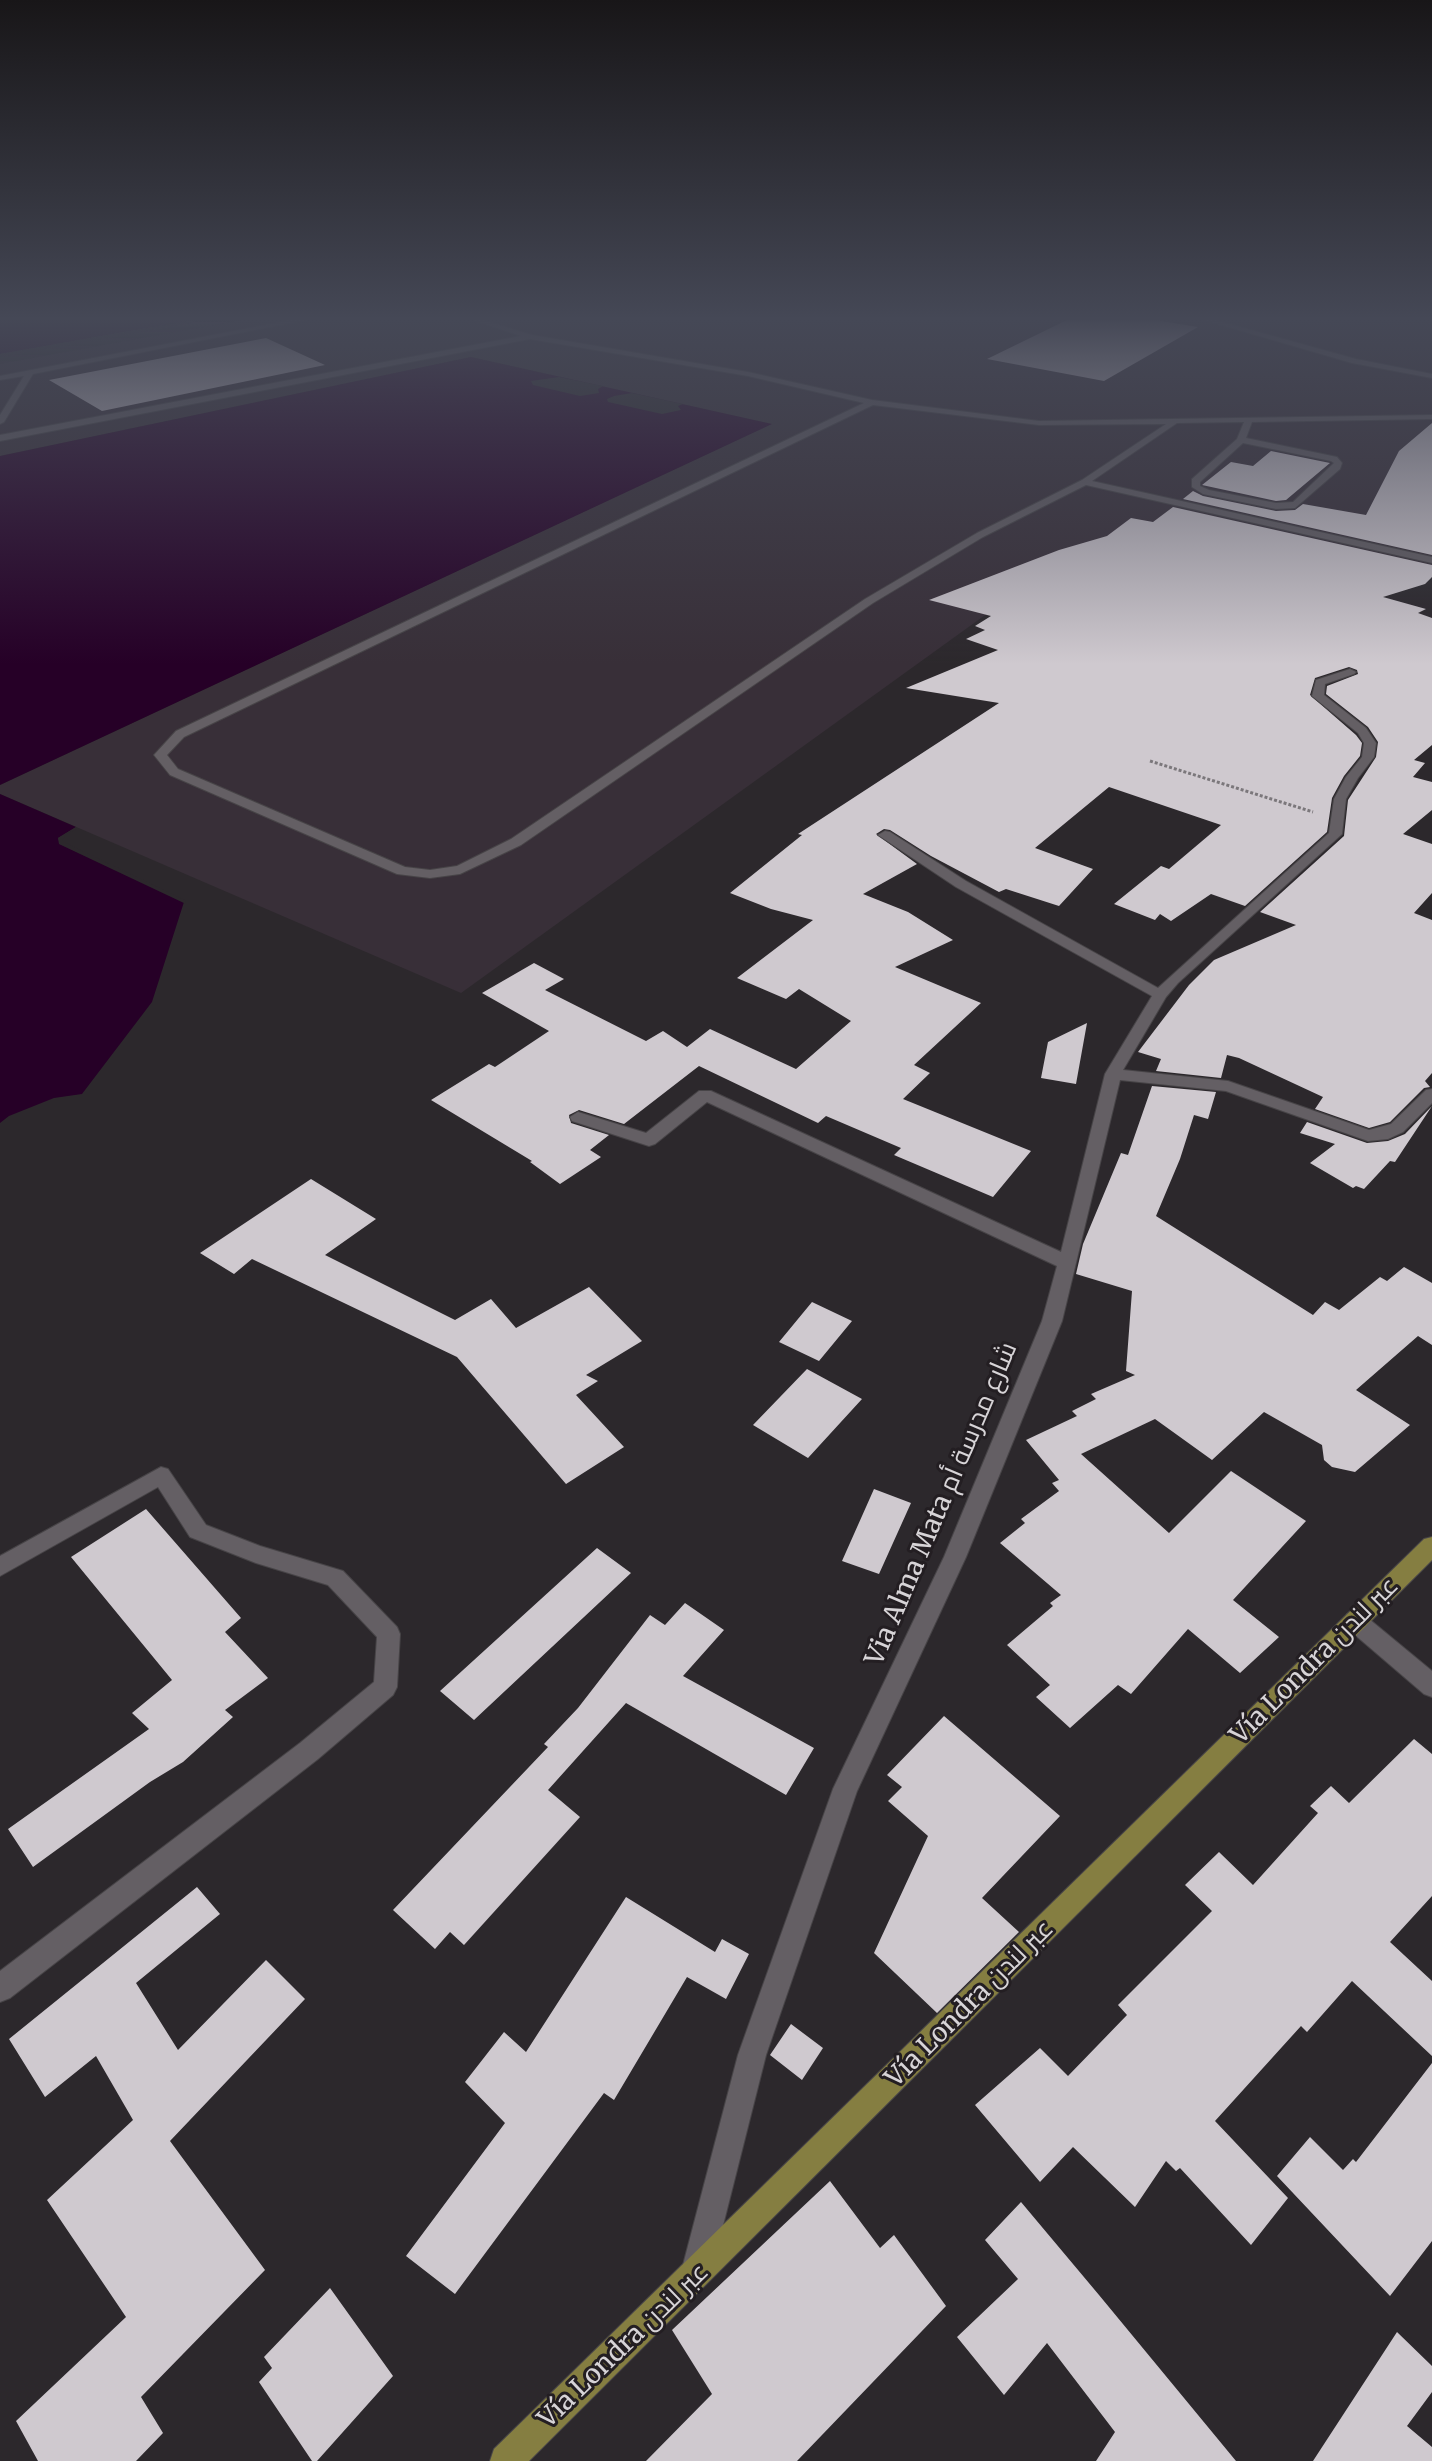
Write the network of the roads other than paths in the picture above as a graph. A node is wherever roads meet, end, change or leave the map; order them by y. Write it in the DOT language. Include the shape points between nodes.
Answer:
graph roads {
  1 [pos="17,435"];
  2 [pos="804,435"];
  3 [pos="1156,435"];
  4 [pos="1243,435"];
  5 [pos="0,438"];
  6 [pos="1241,440"];
  7 [pos="1085,482"];
  8 [pos="1432,560"];
  9 [pos="1350,672"];
  10 [pos="885,835"];
  11 [pos="1160,995"];
  12 [pos="1113,1074"];
  13 [pos="1432,1094"];
  14 [pos="578,1117"];
  15 [pos="1067,1263"];
  16 [pos="1432,1546"];
  17 [pos="0,1566"];
  18 [pos="1355,1621"];
  19 [pos="1432,1686"];
  20 [pos="0,1988"];
  21 [pos="696,2276"];
  22 [pos="506,2461"];
  1 -- 5 [label="street"];
  2 -- 7 [label="street" via="180,734 160,754 174,772 402,871 430,874 460,870 516,842 869,601 981,535"];
  3 -- 7 [label="street"];
  4 -- 6 [label="street"];
  6 -- 6 [label="street" via="1195,482 1196,488 1276,506 1295,505 1337,467 1334,459"];
  7 -- 8 [label="street"];
  9 -- 11 [label="street, Via Alma Mata شارع مدرسة أم" via="1320,682 1318,696 1370,742 1368,757 1340,799 1335,834"];
  10 -- 11 [label="street" via="961,884"];
  11 -- 12 [label="street, Via Alma Mata شارع مدرسة أم"];
  12 -- 13 [label="street" via="1228,1086 1368,1136 1397,1128"];
  12 -- 15 [label="street, Via Alma Mata شارع مدرسة أم"];
  14 -- 15 [label="street" via="648,1140 705,1095"];
  15 -- 21 [label="street, Via Alma Mata شارع مدرسة أم" via="1052,1321 955,1557 845,1789 752,2055"];
  16 -- 18 [label="main road, Vía Londra عبر لندن"];
  17 -- 20 [label="street" via="161,1475 198,1531 334,1578 389,1634 385,1687 309,1751"];
  18 -- 19 [label="street"];
  18 -- 21 [label="main road, Vía Londra عبر لندن"];
  21 -- 22 [label="main road, Vía Londra عبر لندن"];
}
